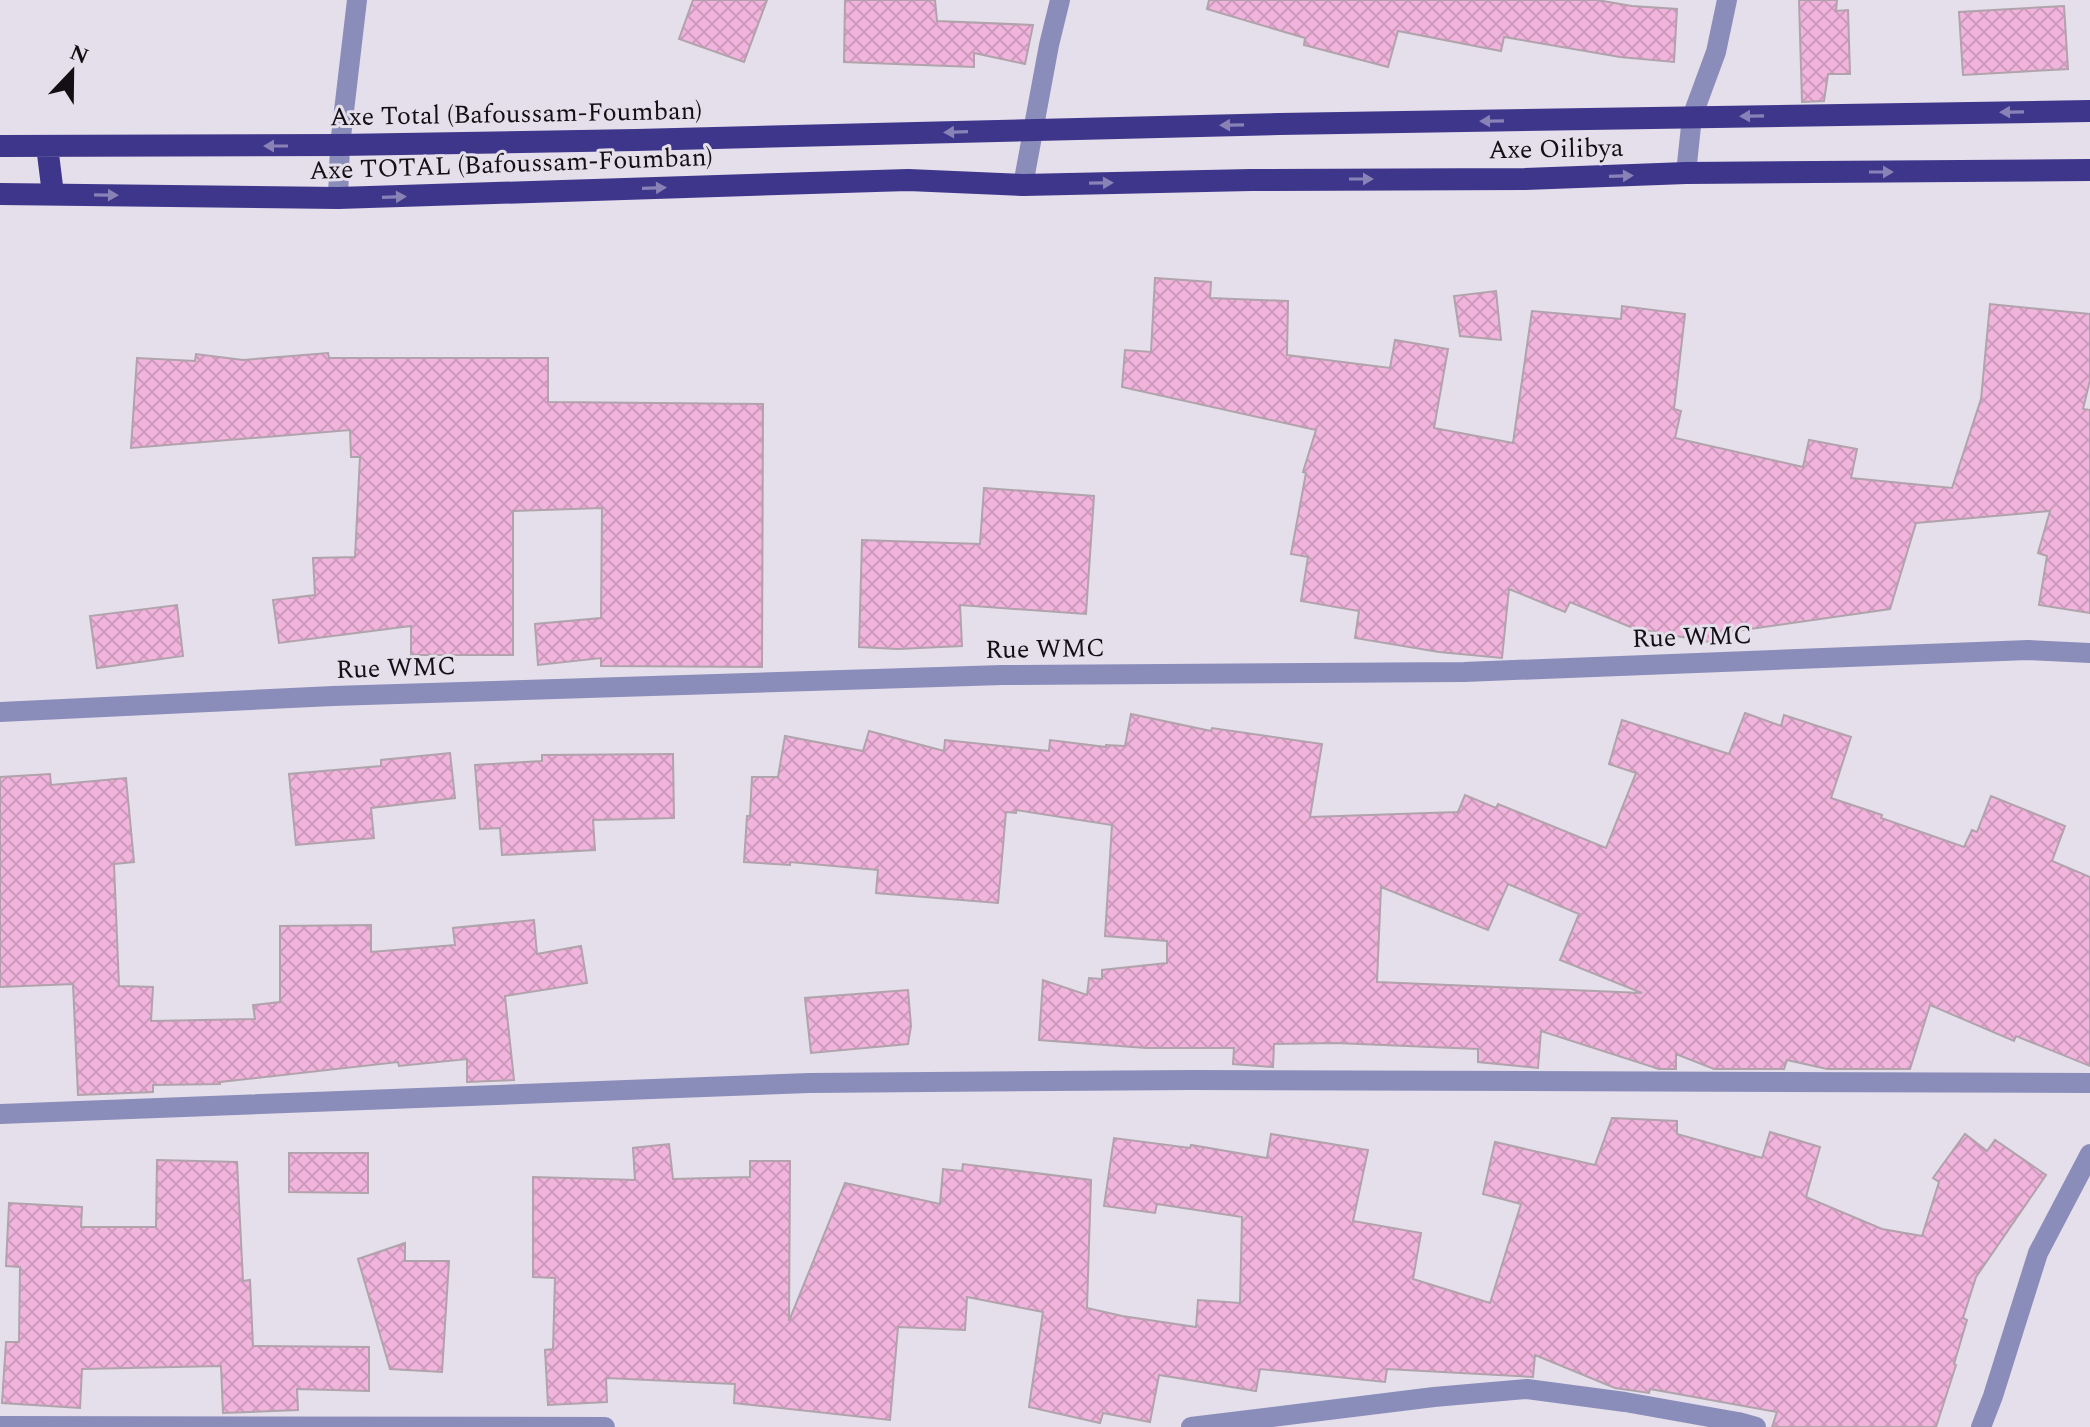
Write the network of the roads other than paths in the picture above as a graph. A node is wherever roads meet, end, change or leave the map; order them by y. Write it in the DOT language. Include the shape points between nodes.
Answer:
graph roads {
  1 [pos="357,0"];
  2 [pos="1060,0"];
  3 [pos="1727,0"];
  4 [pos="2090,111"];
  5 [pos="1692,117"];
  6 [pos="1034,129"];
  7 [pos="340,145"];
  8 [pos="0,146"];
  9 [pos="47,146"];
  10 [pos="2090,170"];
  11 [pos="1686,173"];
  12 [pos="1023,185"];
  13 [pos="0,194"];
  14 [pos="53,194"];
  15 [pos="338,198"];
  16 [pos="2090,653"];
  17 [pos="0,712"];
  18 [pos="2090,1083"];
  19 [pos="0,1114"];
  20 [pos="2090,1154"];
  21 [pos="0,1426"];
  22 [pos="605,1427"];
  23 [pos="1191,1427"];
  24 [pos="1756,1427"];
  25 [pos="1981,1427"];
  1 -- 7 [label="street"];
  2 -- 6 [label="street"];
  3 -- 5 [label="street" via="1716,52"];
  4 -- 5 [label="highway, Axe Oilibya, one-way"];
  5 -- 6 [label="highway, Axe Oilibya, one-way"];
  5 -- 11 [label="street"];
  6 -- 7 [label="highway, Axe Total (Bafoussam-Foumban), one-way"];
  6 -- 12 [label="street"];
  7 -- 9 [label="highway, Axe Total (Bafoussam-Foumban), one-way"];
  7 -- 15 [label="street"];
  8 -- 9 [label="highway, Axe Total (Bafoussam-Foumban)"];
  9 -- 14 [label="highway"];
  11 -- 10 [label="highway, Axe Oilibya, one-way"];
  12 -- 11 [label="highway, Axe Oilibya, one-way"];
  15 -- 12 [label="highway, Axe TOTAL (Bafoussam-Foumban), one-way" via="908,180"];
  13 -- 14 [label="highway, Axe TOTAL (Bafoussam-Foumban)"];
  14 -- 15 [label="highway, Axe TOTAL (Bafoussam-Foumban), one-way"];
  16 -- 17 [label="street, Rue WMC" via="2028,650 1464,672 987,675"];
  18 -- 19 [label="street" via="809,1083"];
  20 -- 25 [label="street" via="2038,1253"];
  21 -- 22 [label="street"];
  23 -- 24 [label="street" via="1527,1389"];
}
